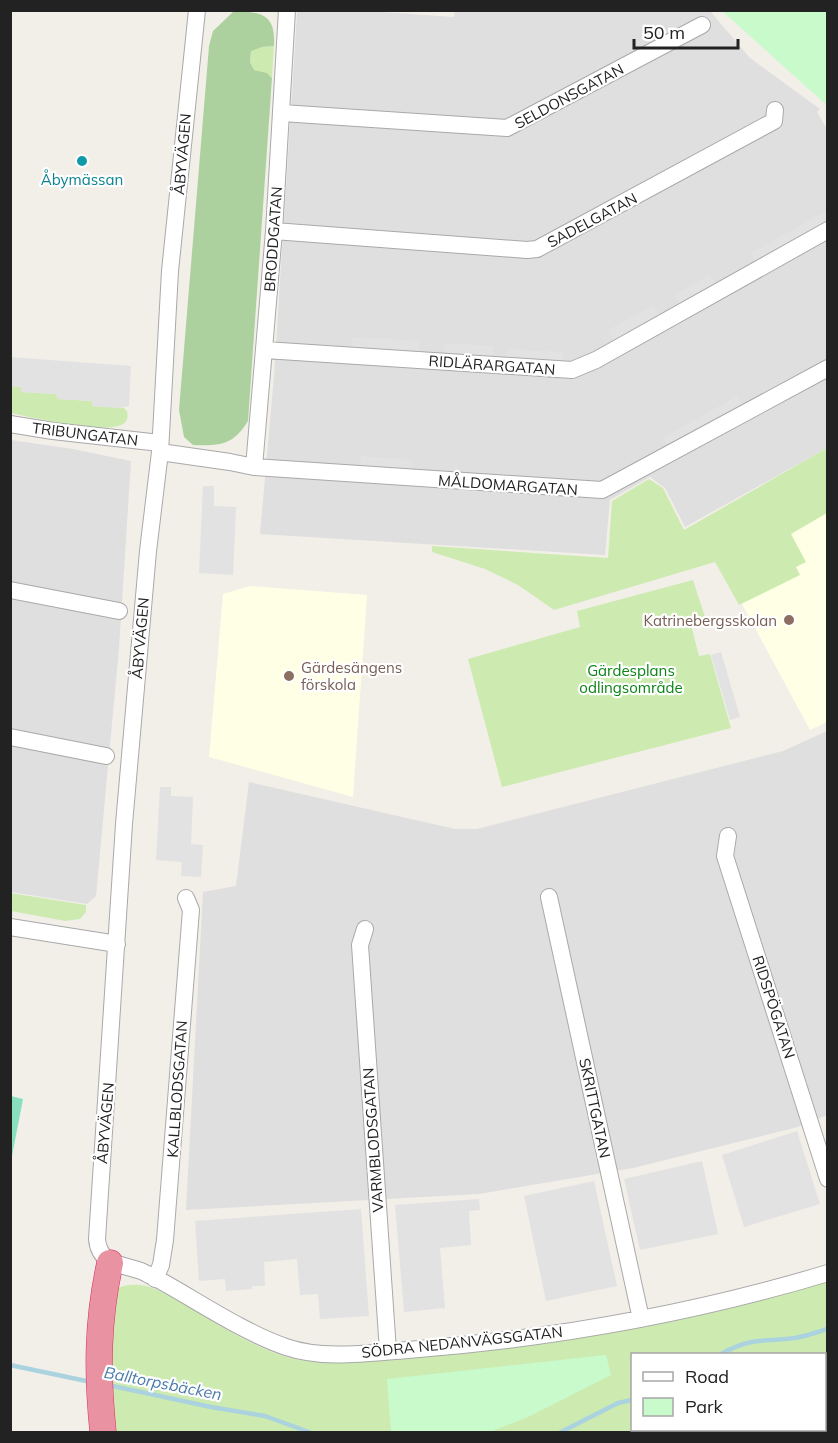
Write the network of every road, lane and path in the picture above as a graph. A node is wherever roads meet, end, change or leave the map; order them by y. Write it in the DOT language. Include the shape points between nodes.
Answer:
graph roads {
  1 [pos="197,10"];
  2 [pos="287,10"];
  3 [pos="702,24"];
  4 [pos="775,110"];
  5 [pos="282,113"];
  6 [pos="828,230"];
  7 [pos="274,231"];
  8 [pos="265,350"];
  9 [pos="828,368"];
  10 [pos="10,424"];
  11 [pos="160,448"];
  12 [pos="254,467"];
  13 [pos="10,590"];
  14 [pos="119,611"];
  15 [pos="10,737"];
  16 [pos="106,756"];
  17 [pos="728,836"];
  18 [pos="549,897"];
  19 [pos="186,898"];
  20 [pos="10,927"];
  21 [pos="365,929"];
  22 [pos="117,944"];
  23 [pos="828,1179"];
  24 [pos="110,1263"];
  25 [pos="828,1273"];
  26 [pos="155,1279"];
  27 [pos="641,1319"];
  28 [pos="388,1351"];
  29 [pos="103,1432"];
  1 -- 11 [label="street, ÅBYVÄGEN" via="170,271"];
  2 -- 5 [label="street, BRODDGATAN"];
  3 -- 5 [label="street, SELDONSGATAN" via="507,128"];
  4 -- 7 [label="street, SADELGATAN" via="774,121 537,249"];
  5 -- 7 [label="street, BRODDGATAN"];
  6 -- 8 [label="street, RIDLÄRARGATAN" via="572,370"];
  7 -- 8 [label="street, BRODDGATAN"];
  8 -- 12 [label="street, BRODDGATAN"];
  9 -- 12 [label="street, MÅLDOMARGATAN" via="602,490"];
  10 -- 11 [label="street, TRIBUNGATAN"];
  11 -- 12 [label="street, MÅLDOMARGATAN"];
  11 -- 22 [label="street, ÅBYVÄGEN" via="131,738"];
  13 -- 14 [label="street"];
  15 -- 16 [label="street"];
  17 -- 23 [label="street, RIDSPÖGATAN" via="725,855"];
  18 -- 27 [label="street, SKRITTGATAN"];
  19 -- 26 [label="street, KALLBLODSGATAN" via="191,910 165,1240"];
  20 -- 22 [label="street"];
  21 -- 28 [label="street, VARMBLODSGATAN" via="360,945"];
  22 -- 24 [label="street, ÅBYVÄGEN" via="98,1239 103,1256"];
  24 -- 26 [label="street, SÖDRA NEDANVÄGSGATAN"];
  24 -- 29 [label="highway" via="101,1310 98,1382"];
  25 -- 27 [label="street, SÖDRA NEDANVÄGSGATAN"];
  26 -- 28 [label="street, SÖDRA NEDANVÄGSGATAN" via="286,1347 324,1353"];
  27 -- 28 [label="street, SÖDRA NEDANVÄGSGATAN" via="516,1339"];
}
